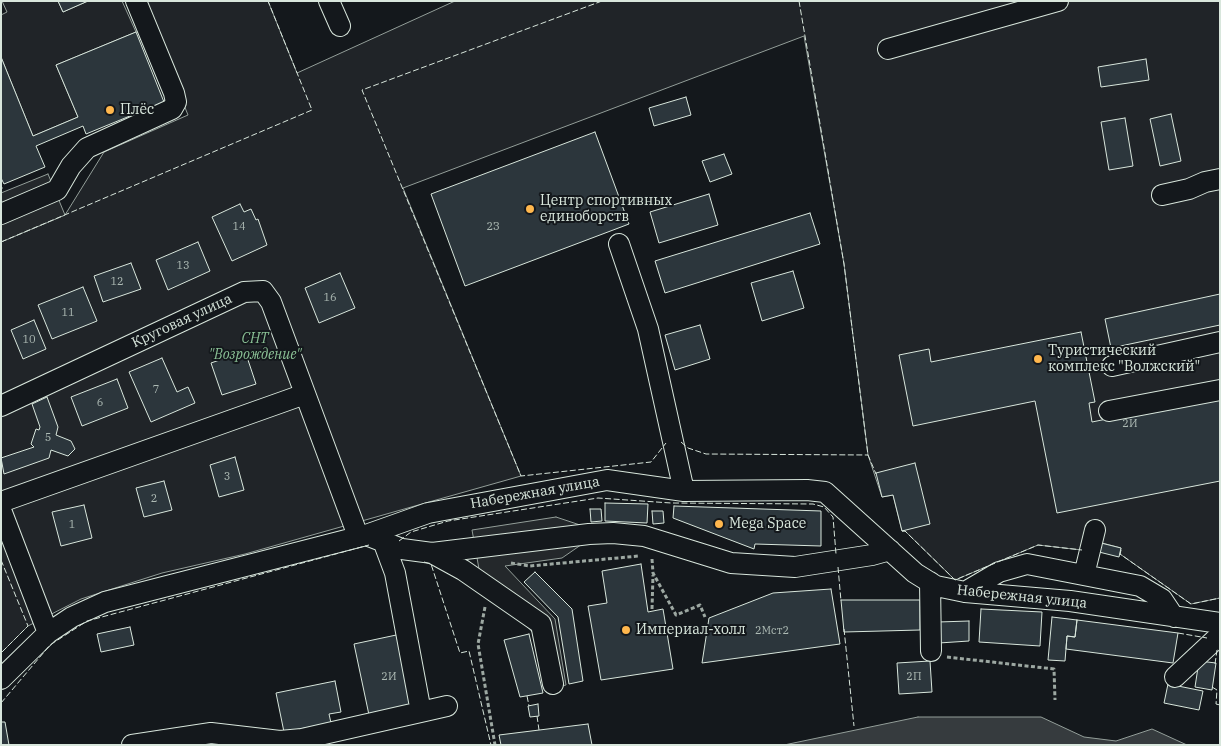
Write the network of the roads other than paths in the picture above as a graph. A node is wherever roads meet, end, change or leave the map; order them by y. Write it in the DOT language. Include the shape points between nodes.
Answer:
graph roads {
  1 [pos="136,1"];
  2 [pos="329,1"];
  3 [pos="1058,1"];
  4 [pos="340,26"];
  5 [pos="888,49"];
  6 [pos="1220,180"];
  7 [pos="1162,195"];
  8 [pos="1,214"];
  9 [pos="619,244"];
  10 [pos="1220,342"];
  11 [pos="1112,366"];
  12 [pos="1220,390"];
  13 [pos="304,394"];
  14 [pos="1,406"];
  15 [pos="1109,411"];
  16 [pos="684,491"];
  17 [pos="1,502"];
  18 [pos="1,510"];
  19 [pos="1095,530"];
  20 [pos="369,537"];
  21 [pos="890,550"];
  22 [pos="432,553"];
  23 [pos="1084,575"];
  24 [pos="930,582"];
  25 [pos="965,592"];
  26 [pos="1174,616"];
  27 [pos="1220,623"];
  28 [pos="48,633"];
  29 [pos="1220,635"];
  30 [pos="931,651"];
  31 [pos="1175,677"];
  32 [pos="1,679"];
  33 [pos="553,684"];
  34 [pos="447,706"];
  35 [pos="421,712"];
  36 [pos="132,745"];
  1 -- 8 [label="street" via="174,93 176,102 172,109 88,148 71,166 57,190"];
  2 -- 4 [label="street"];
  3 -- 5 [label="street"];
  6 -- 7 [label="street"];
  9 -- 16 [label="street" via="648,329"];
  10 -- 11 [label="street"];
  12 -- 15 [label="street"];
  13 -- 14 [label="street, Круговая улица" via="271,302 263,291 244,292"];
  13 -- 17 [label="street"];
  13 -- 20 [label="street, Круговая улица"];
  16 -- 20 [label="street, Набережная улица" via="608,480 428,513"];
  16 -- 21 [label="street, Набережная улица" via="826,492"];
  18 -- 28 [label="street"];
  19 -- 23 [label="street"];
  20 -- 22 [label="street" via="402,549"];
  20 -- 28 [label="street, Набережная улица" via="105,602 72,617"];
  20 -- 35 [label="street, Круговая улица" via="395,573"];
  21 -- 22 [label="street" via="795,567 731,563 652,539 613,533"];
  21 -- 24 [label="street, Набережная улица"];
  22 -- 33 [label="street" via="463,570 541,624"];
  23 -- 25 [label="street" via="1026,564 999,572"];
  23 -- 26 [label="street" via="1140,586 1162,599"];
  24 -- 25 [label="street, Набережная улица"];
  24 -- 30 [label="street"];
  25 -- 26 [label="street, Набережная улица" via="1070,601"];
  26 -- 27 [label="street, Набережная улица"];
  28 -- 32 [label="street, Набережная улица"];
  29 -- 31 [label="street"];
  34 -- 35 [label="street"];
  35 -- 36 [label="street" via="302,739 280,741 211,732"];
}
